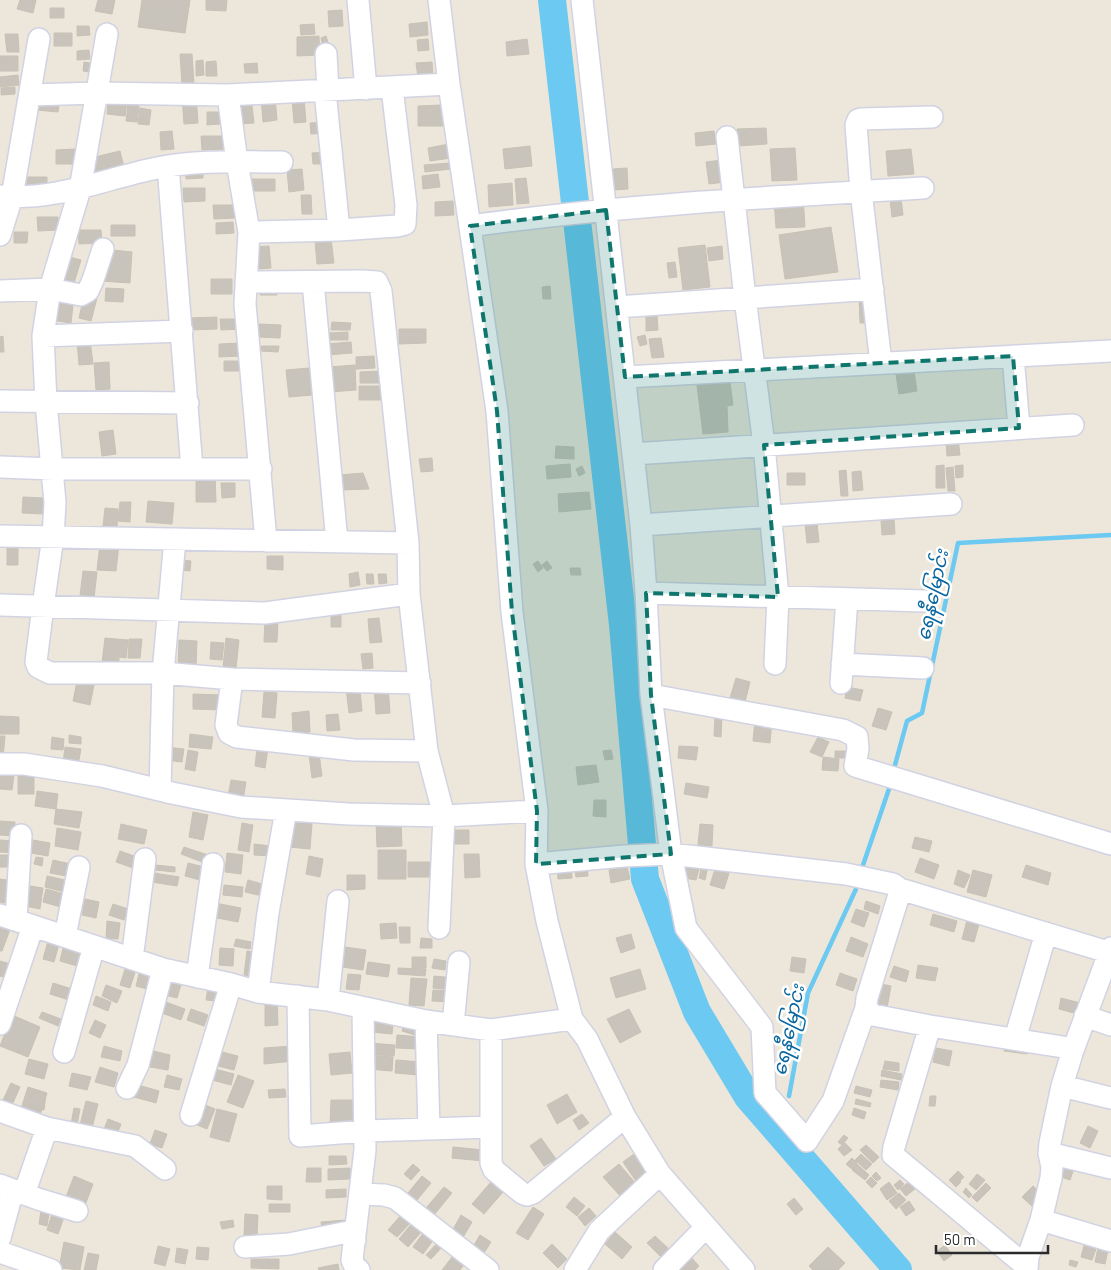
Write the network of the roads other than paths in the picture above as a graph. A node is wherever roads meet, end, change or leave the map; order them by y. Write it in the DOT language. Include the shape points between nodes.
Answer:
graph roads {
  1 [pos="358,0"];
  2 [pos="439,0"];
  3 [pos="582,0"];
  4 [pos="107,34"];
  5 [pos="39,39"];
  6 [pos="326,54"];
  7 [pos="449,84"];
  8 [pos="392,88"];
  9 [pos="366,89"];
  10 [pos="326,91"];
  11 [pos="97,93"];
  12 [pos="30,95"];
  13 [pos="228,95"];
  14 [pos="932,117"];
  15 [pos="728,137"];
  16 [pos="237,162"];
  17 [pos="282,162"];
  18 [pos="168,166"];
  19 [pos="923,188"];
  20 [pos="80,189"];
  21 [pos="861,191"];
  22 [pos="6,196"];
  23 [pos="733,199"];
  24 [pos="606,210"];
  25 [pos="470,226"];
  26 [pos="339,230"];
  27 [pos="249,232"];
  28 [pos="0,235"];
  29 [pos="103,249"];
  30 [pos="246,282"];
  31 [pos="313,282"];
  32 [pos="50,289"];
  33 [pos="872,289"];
  34 [pos="0,291"];
  35 [pos="745,298"];
  36 [pos="617,307"];
  37 [pos="182,332"];
  38 [pos="43,336"];
  39 [pos="1111,351"];
  40 [pos="1013,356"];
  41 [pos="881,363"];
  42 [pos="755,370"];
  43 [pos="625,377"];
  44 [pos="0,401"];
  45 [pos="46,402"];
  46 [pos="188,404"];
  47 [pos="1073,425"];
  48 [pos="1020,428"];
  49 [pos="764,446"];
  50 [pos="633,454"];
  51 [pos="0,467"];
  52 [pos="261,468"];
  53 [pos="54,469"];
  54 [pos="192,469"];
  55 [pos="951,504"];
  56 [pos="771,516"];
  57 [pos="641,525"];
  58 [pos="0,536"];
  59 [pos="53,537"];
  60 [pos="174,539"];
  61 [pos="266,540"];
  62 [pos="337,542"];
  63 [pos="408,543"];
  64 [pos="646,592"];
  65 [pos="409,594"];
  66 [pos="778,597"];
  67 [pos="847,599"];
  68 [pos="924,601"];
  69 [pos="0,605"];
  70 [pos="42,606"];
  71 [pos="168,610"];
  72 [pos="775,664"];
  73 [pos="923,668"];
  74 [pos="163,673"];
  75 [pos="232,679"];
  76 [pos="420,683"];
  77 [pos="651,695"];
  78 [pos="427,751"];
  79 [pos="0,764"];
  80 [pos="160,790"];
  81 [pos="286,810"];
  82 [pos="537,811"];
  83 [pos="444,816"];
  84 [pos="21,835"];
  85 [pos="1111,844"];
  86 [pos="671,854"];
  87 [pos="145,859"];
  88 [pos="213,864"];
  89 [pos="536,864"];
  90 [pos="79,867"];
  91 [pos="900,889"];
  92 [pos="338,901"];
  93 [pos="17,920"];
  94 [pos="439,928"];
  95 [pos="1046,933"];
  96 [pos="65,936"];
  97 [pos="94,946"];
  98 [pos="1110,951"];
  99 [pos="132,959"];
  100 [pos="459,962"];
  101 [pos="163,969"];
  102 [pos="197,977"];
  103 [pos="231,984"];
  104 [pos="258,992"];
  105 [pos="298,996"];
  106 [pos="328,1000"];
  107 [pos="363,1008"];
  108 [pos="866,1008"];
  109 [pos="1085,1016"];
  110 [pos="572,1019"];
  111 [pos="426,1022"];
  112 [pos="0,1024"];
  113 [pos="1111,1024"];
  114 [pos="453,1025"];
  115 [pos="930,1026"];
  116 [pos="490,1030"];
  117 [pos="1015,1039"];
  118 [pos="1073,1050"];
  119 [pos="64,1052"];
  120 [pos="1062,1086"];
  121 [pos="127,1088"];
  122 [pos="1111,1098"];
  123 [pos="0,1111"];
  124 [pos="191,1115"];
  125 [pos="625,1117"];
  126 [pos="490,1127"];
  127 [pos="47,1128"];
  128 [pos="429,1129"];
  129 [pos="365,1146"];
  130 [pos="1049,1153"];
  131 [pos="1111,1168"];
  132 [pos="165,1169"];
  133 [pos="660,1174"];
  134 [pos="12,1190"];
  135 [pos="360,1194"];
  136 [pos="77,1210"];
  137 [pos="1041,1220"];
  138 [pos="705,1228"];
  139 [pos="0,1238"];
  140 [pos="355,1240"];
  141 [pos="1111,1241"];
  142 [pos="244,1247"];
  143 [pos="0,1252"];
  144 [pos="1027,1268"];
  145 [pos="51,1270"];
  146 [pos="359,1270"];
  147 [pos="488,1270"];
  148 [pos="575,1270"];
  149 [pos="664,1270"];
  150 [pos="744,1270"];
  1 -- 9 [label="street"];
  2 -- 7 [label="street"];
  3 -- 24 [label="street"];
  4 -- 11 [label="street"];
  5 -- 12 [label="street"];
  6 -- 10 [label="street"];
  7 -- 8 [label="street"];
  7 -- 25 [label="street"];
  8 -- 9 [label="street"];
  8 -- 26 [label="street" via="406,205 405,224"];
  9 -- 10 [label="street"];
  10 -- 13 [label="street"];
  10 -- 26 [label="street"];
  11 -- 12 [label="street"];
  11 -- 13 [label="street"];
  11 -- 20 [label="street"];
  12 -- 22 [label="street"];
  13 -- 16 [label="street"];
  14 -- 21 [label="street" via="858,120"];
  15 -- 23 [label="street"];
  16 -- 17 [label="street"];
  16 -- 18 [label="street"];
  16 -- 27 [label="street"];
  18 -- 20 [label="street"];
  18 -- 37 [label="street"];
  19 -- 21 [label="street"];
  20 -- 22 [label="street" via="56,194"];
  20 -- 32 [label="street"];
  21 -- 23 [label="street"];
  21 -- 33 [label="street"];
  22 -- 28 [label="street"];
  23 -- 24 [label="street"];
  23 -- 35 [label="street"];
  24 -- 25 [label="street"];
  24 -- 36 [label="street"];
  25 -- 82 [label="street" via="497,411 512,612"];
  26 -- 27 [label="street"];
  27 -- 30 [label="street"];
  29 -- 32 [label="street" via="88,291 81,295"];
  30 -- 31 [label="street"];
  30 -- 52 [label="street" via="244,304"];
  31 -- 62 [label="street"];
  31 -- 63 [label="street" via="377,282 381,291"];
  32 -- 34 [label="street"];
  32 -- 38 [label="street"];
  33 -- 35 [label="street"];
  33 -- 41 [label="street"];
  35 -- 36 [label="street"];
  35 -- 42 [label="street"];
  36 -- 43 [label="street"];
  37 -- 38 [label="street"];
  37 -- 46 [label="street"];
  38 -- 45 [label="street"];
  39 -- 40 [label="street"];
  40 -- 41 [label="street"];
  40 -- 48 [label="street"];
  41 -- 42 [label="street"];
  42 -- 43 [label="street"];
  42 -- 49 [label="street"];
  43 -- 50 [label="street"];
  44 -- 45 [label="street"];
  45 -- 46 [label="street"];
  45 -- 53 [label="street"];
  46 -- 54 [label="street"];
  47 -- 48 [label="street"];
  48 -- 49 [label="street"];
  49 -- 50 [label="street"];
  49 -- 56 [label="street"];
  50 -- 57 [label="street"];
  51 -- 53 [label="street"];
  52 -- 54 [label="street"];
  52 -- 61 [label="street"];
  53 -- 54 [label="street"];
  53 -- 59 [label="street"];
  55 -- 56 [label="street"];
  56 -- 57 [label="street"];
  56 -- 66 [label="street"];
  57 -- 64 [label="street"];
  58 -- 59 [label="street"];
  59 -- 60 [label="street"];
  59 -- 70 [label="street"];
  60 -- 61 [label="street"];
  60 -- 71 [label="street"];
  61 -- 62 [label="street"];
  62 -- 63 [label="street"];
  63 -- 65 [label="street"];
  64 -- 66 [label="street"];
  64 -- 77 [label="street"];
  65 -- 71 [label="street" via="265,612"];
  65 -- 76 [label="street"];
  66 -- 67 [label="street"];
  66 -- 72 [label="street"];
  67 -- 68 [label="street"];
  67 -- 73 [label="street" via="842,674"];
  69 -- 70 [label="street"];
  70 -- 71 [label="street"];
  70 -- 74 [label="street" via="36,662 41,670 50,673"];
  71 -- 74 [label="street"];
  74 -- 75 [label="street"];
  74 -- 80 [label="street"];
  75 -- 76 [label="street"];
  75 -- 78 [label="street" via="226,725 229,733 237,737 354,750"];
  76 -- 78 [label="street"];
  77 -- 85 [label="street" via="843,730 857,737 855,766"];
  77 -- 86 [label="street"];
  78 -- 83 [label="street"];
  79 -- 80 [label="street" via="24,764 102,776"];
  80 -- 81 [label="street" via="241,807"];
  81 -- 83 [label="street"];
  81 -- 104 [label="street"];
  82 -- 83 [label="street"];
  82 -- 89 [label="street"];
  83 -- 94 [label="street"];
  84 -- 93 [label="street"];
  86 -- 89 [label="street"];
  86 -- 91 [label="street" via="846,874 893,884"];
  86 -- 108 [label="street" via="686,928 762,1027 764,1093 807,1141 833,1101"];
  87 -- 99 [label="street"];
  88 -- 102 [label="street"];
  89 -- 110 [label="street"];
  90 -- 96 [label="street"];
  91 -- 95 [label="street"];
  91 -- 108 [label="street"];
  92 -- 106 [label="street"];
  93 -- 96 [label="street"];
  93 -- 112 [label="street"];
  95 -- 98 [label="street"];
  95 -- 117 [label="street"];
  96 -- 97 [label="street"];
  97 -- 99 [label="street"];
  97 -- 119 [label="street"];
  98 -- 109 [label="street"];
  99 -- 101 [label="street"];
  100 -- 114 [label="street"];
  101 -- 102 [label="street"];
  101 -- 121 [label="street" via="138,1065"];
  102 -- 103 [label="street"];
  103 -- 104 [label="street"];
  103 -- 124 [label="street"];
  104 -- 105 [label="street"];
  105 -- 106 [label="street"];
  105 -- 129 [label="street" via="300,1136"];
  106 -- 107 [label="street"];
  107 -- 111 [label="street"];
  107 -- 129 [label="street"];
  108 -- 115 [label="street" via="874,1015"];
  109 -- 113 [label="street"];
  109 -- 118 [label="street"];
  110 -- 116 [label="street"];
  110 -- 125 [label="street" via="587,1039"];
  111 -- 114 [label="street"];
  111 -- 128 [label="street"];
  114 -- 116 [label="street"];
  115 -- 117 [label="street"];
  115 -- 144 [label="street" via="893,1155"];
  116 -- 126 [label="street"];
  117 -- 118 [label="street"];
  118 -- 120 [label="street"];
  120 -- 122 [label="street"];
  120 -- 130 [label="street"];
  123 -- 127 [label="street"];
  125 -- 126 [label="street" via="534,1193 527,1194 492,1167"];
  125 -- 133 [label="street"];
  126 -- 128 [label="street"];
  127 -- 132 [label="street" via="135,1146"];
  127 -- 134 [label="street"];
  128 -- 129 [label="street"];
  129 -- 135 [label="street"];
  130 -- 131 [label="street"];
  130 -- 137 [label="street" via="1051,1178"];
  133 -- 138 [label="street"];
  133 -- 148 [label="street" via="600,1231"];
  134 -- 136 [label="street"];
  134 -- 139 [label="street"];
  135 -- 140 [label="street"];
  135 -- 147 [label="street" via="384,1194 395,1198"];
  137 -- 141 [label="street"];
  137 -- 144 [label="street"];
  138 -- 149 [label="street"];
  138 -- 150 [label="street"];
  140 -- 142 [label="street" via="348,1232 289,1244"];
  140 -- 146 [label="street" via="352,1260"];
  143 -- 145 [label="street"];
}
